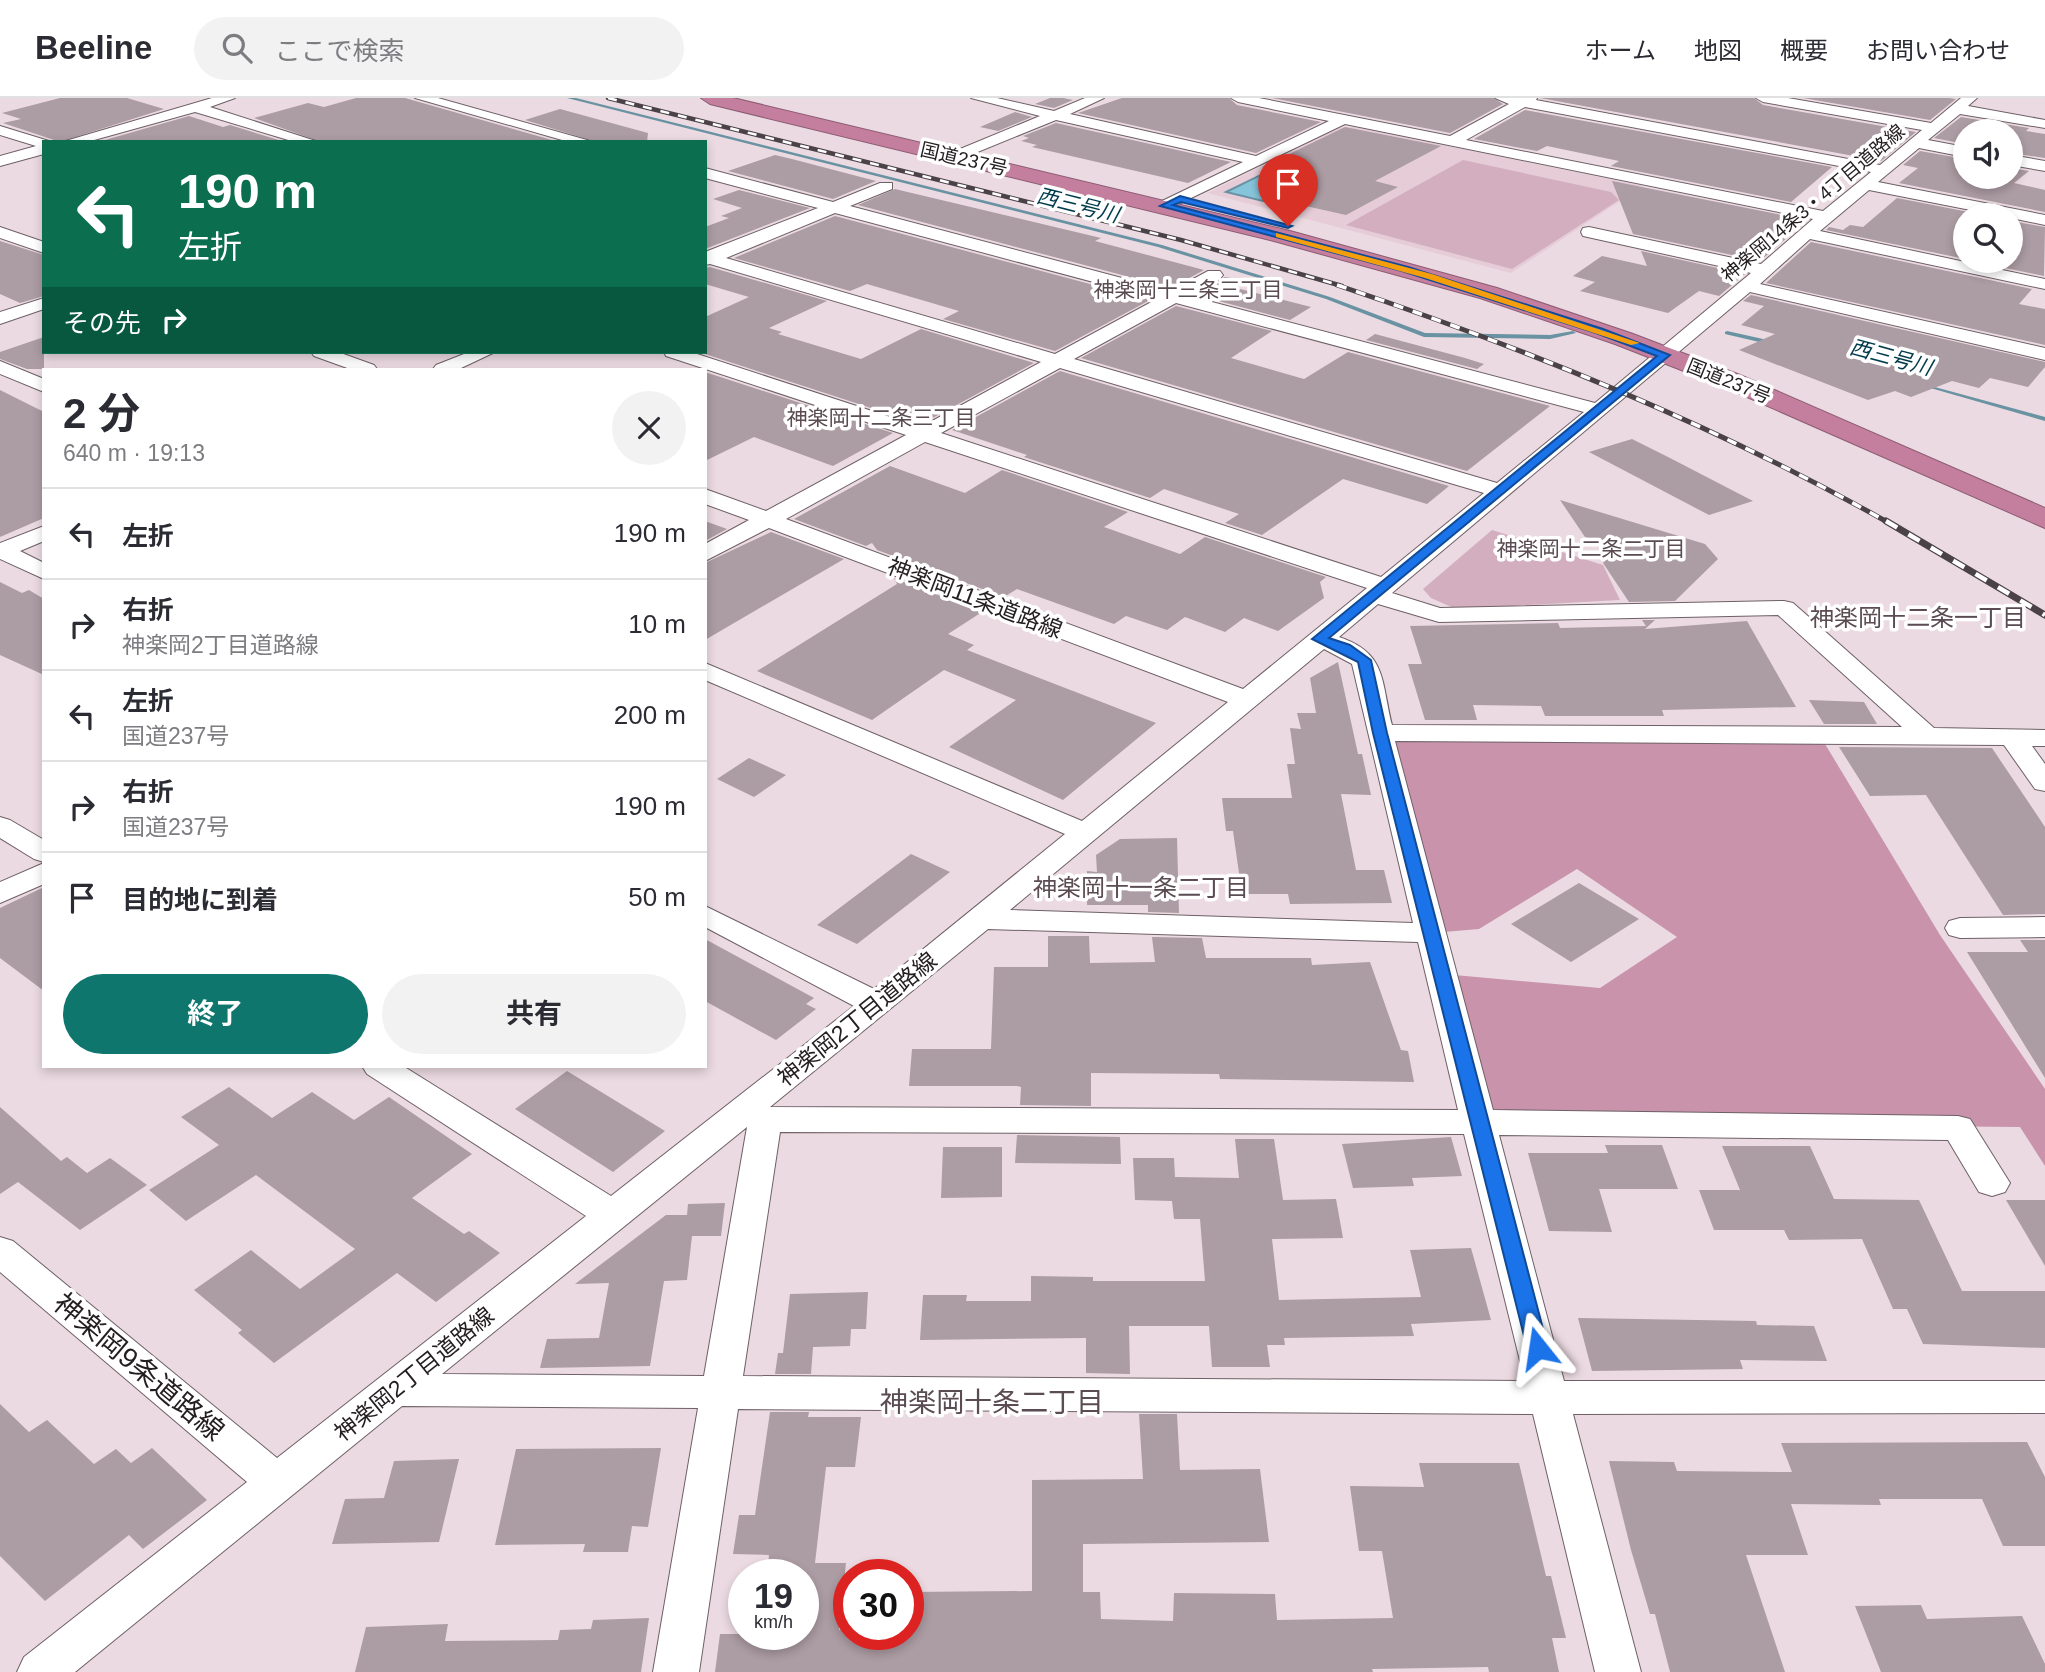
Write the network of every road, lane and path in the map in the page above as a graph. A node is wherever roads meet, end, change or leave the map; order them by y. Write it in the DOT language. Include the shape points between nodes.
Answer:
graph roads {
  1 [pos="164,98"];
  2 [pos="228,98"];
  3 [pos="422,98"];
  4 [pos="710,98"];
  5 [pos="757,98"];
  6 [pos="978,98"];
  7 [pos="1097,98"];
  8 [pos="1238,98"];
  9 [pos="1502,98"];
  10 [pos="1763,98"];
  11 [pos="1970,98"];
  12 [pos="1527,100"];
  13 [pos="195,107"];
  14 [pos="1958,109"];
  15 [pos="1055,115"];
  16 [pos="1342,120"];
  17 [pos="2045,124"];
  18 [pos="1935,128"];
  19 [pos="0,130"];
  20 [pos="76,140"];
  21 [pos="305,140"];
  22 [pos="580,140"];
  23 [pos="1451,142"];
  24 [pos="1919,143"];
  25 [pos="42,145"];
  26 [pos="42,147"];
  27 [pos="1953,150"];
  28 [pos="963,153"];
  29 [pos="0,161"];
  30 [pos="1258,161"];
  31 [pos="2023,162"];
  32 [pos="2045,166"];
  33 [pos="1884,170"];
  34 [pos="707,174"];
  35 [pos="1867,185"];
  36 [pos="886,186"];
  37 [pos="1172,202"];
  38 [pos="835,207"];
  39 [pos="1826,217"];
  40 [pos="2045,220"];
  41 [pos="0,232"];
  42 [pos="1589,232"];
  43 [pos="1807,233"];
  44 [pos="42,247"];
  45 [pos="707,258"];
  46 [pos="707,258"];
  47 [pos="1764,270"];
  48 [pos="1214,275"];
  49 [pos="2045,284"];
  50 [pos="1745,286"];
  51 [pos="1171,296"];
  52 [pos="42,304"];
  53 [pos="0,318"];
  54 [pos="1673,349"];
  55 [pos="326,354"];
  56 [pos="480,354"];
  57 [pos="679,354"];
  58 [pos="2045,354"];
  59 [pos="1055,361"];
  60 [pos="0,367"];
  61 [pos="364,368"];
  62 [pos="445,368"];
  63 [pos="42,385"];
  64 [pos="1598,410"];
  65 [pos="922,434"];
  66 [pos="1500,491"];
  67 [pos="2045,494"];
  68 [pos="707,497"];
  69 [pos="768,519"];
  70 [pos="2045,519"];
  71 [pos="42,534"];
  72 [pos="1,550"];
  73 [pos="707,553"];
  74 [pos="42,571"];
  75 [pos="1378,590"];
  76 [pos="1319,639"];
  77 [pos="707,672"];
  78 [pos="1245,699"];
  79 [pos="1380,733"];
  80 [pos="1927,736"];
  81 [pos="2045,738"];
  82 [pos="2013,739"];
  83 [pos="2045,783"];
  84 [pos="0,826"];
  85 [pos="1086,833"];
  86 [pos="42,852"];
  87 [pos="42,873"];
  88 [pos="0,894"];
  89 [pos="707,916"];
  90 [pos="981,919"];
  91 [pos="2045,927"];
  92 [pos="1960,928"];
  93 [pos="1432,933"];
  94 [pos="877,1004"];
  95 [pos="382,1068"];
  96 [pos="755,1114"];
  97 [pos="1479,1122"];
  98 [pos="1992,1183"];
  99 [pos="613,1214"];
  100 [pos="0,1251"];
  101 [pos="394,1390"];
  102 [pos="720,1395"];
  103 [pos="2045,1397"];
  104 [pos="1551,1398"];
  105 [pos="277,1483"];
  106 [pos="40,1672"];
  107 [pos="676,1672"];
  108 [pos="1618,1672"];
  1 -- 13 [label="street"];
  2 -- 13 [label="street"];
  3 -- 22 [label="street"];
  4 -- 28 [label="highway, 国道237号"];
  5 -- 28 [label="highway, 国道237号"];
  6 -- 15 [label="street"];
  7 -- 15 [label="street"];
  8 -- 16 [label="street"];
  9 -- 12 [label="street"];
  10 -- 18 [label="street, 神楽岡14条3・4丁目道路線"];
  11 -- 14 [label="street"];
  12 -- 23 [label="street"];
  12 -- 33 [label="street"];
  13 -- 20 [label="street"];
  13 -- 21 [label="street"];
  14 -- 17 [label="street"];
  14 -- 18 [label="street"];
  15 -- 28 [label="street"];
  15 -- 30 [label="street"];
  16 -- 23 [label="street"];
  16 -- 30 [label="street"];
  18 -- 24 [label="street, 神楽岡14条3・4丁目道路線"];
  19 -- 25 [label="street"];
  23 -- 39 [label="street"];
  24 -- 27 [label="street"];
  24 -- 33 [label="street, 神楽岡14条3・4丁目道路線"];
  26 -- 29 [label="street"];
  28 -- 37 [label="highway, 国道237号"];
  30 -- 37 [label="street"];
  31 -- 32 [label="street"];
  33 -- 35 [label="street, 神楽岡14条3・4丁目道路線"];
  34 -- 38 [label="street"];
  35 -- 39 [label="street, 神楽岡14条3・4丁目道路線"];
  35 -- 40 [label="street"];
  36 -- 38 [label="street"];
  37 -- 54 [label="highway, 国道237号"];
  38 -- 45 [label="street"];
  38 -- 51 [label="street"];
  39 -- 43 [label="street, 神楽岡14条3・4丁目道路線"];
  41 -- 44 [label="street"];
  42 -- 47 [label="street"];
  43 -- 47 [label="street, 神楽岡14条3・4丁目道路線"];
  43 -- 49 [label="street"];
  46 -- 59 [label="street"];
  47 -- 50 [label="street, 神楽岡14条3・4丁目道路線"];
  48 -- 51 [label="street"];
  50 -- 54 [label="street, 神楽岡14条3・4丁目道路線"];
  50 -- 58 [label="street"];
  51 -- 59 [label="street"];
  51 -- 64 [label="street"];
  52 -- 53 [label="street"];
  54 -- 64 [label="street, 神楽岡2丁目道路線"];
  54 -- 67 [label="highway, 国道237号" via="1810,392"];
  54 -- 70 [label="highway, 国道237号"];
  55 -- 61 [label="street"];
  56 -- 62 [label="street"];
  57 -- 65 [label="street"];
  59 -- 65 [label="street"];
  59 -- 66 [label="street"];
  60 -- 63 [label="street"];
  64 -- 66 [label="street, 神楽岡2丁目道路線"];
  65 -- 69 [label="street"];
  65 -- 75 [label="street"];
  66 -- 75 [label="street, 神楽岡2丁目道路線"];
  68 -- 69 [label="street, 神楽岡11条道路線"];
  69 -- 73 [label="street"];
  69 -- 78 [label="street, 神楽岡11条道路線"];
  71 -- 72 [label="street"];
  72 -- 74 [label="street"];
  75 -- 76 [label="street, 神楽岡2丁目道路線"];
  75 -- 80 [label="street" via="1439,615 1784,608"];
  76 -- 78 [label="street, 神楽岡2丁目道路線"];
  76 -- 79 [label="street" via="1364,660"];
  77 -- 85 [label="street"];
  78 -- 85 [label="street, 神楽岡2丁目道路線"];
  79 -- 80 [label="street"];
  79 -- 93 [label="street"];
  80 -- 82 [label="street"];
  81 -- 82 [label="street"];
  82 -- 83 [label="street"];
  84 -- 86 [label="street"];
  85 -- 90 [label="street, 神楽岡2丁目道路線"];
  87 -- 88 [label="street"];
  89 -- 94 [label="street"];
  90 -- 93 [label="street"];
  90 -- 94 [label="street, 神楽岡2丁目道路線"];
  91 -- 92 [label="street"];
  93 -- 97 [label="street"];
  94 -- 96 [label="street, 神楽岡2丁目道路線"];
  95 -- 99 [label="street"];
  96 -- 97 [label="street"];
  96 -- 99 [label="street, 神楽岡2丁目道路線"];
  96 -- 102 [label="street"];
  97 -- 98 [label="street" via="1958,1128"];
  97 -- 104 [label="street"];
  99 -- 101 [label="street, 神楽岡2丁目道路線"];
  100 -- 105 [label="street, 神楽岡9条道路線"];
  101 -- 102 [label="street"];
  101 -- 105 [label="street, 神楽岡2丁目道路線"];
  102 -- 104 [label="street"];
  102 -- 107 [label="street"];
  103 -- 104 [label="street"];
  104 -- 108 [label="street"];
  105 -- 106 [label="street, 神楽岡2丁目道路線"];
}
